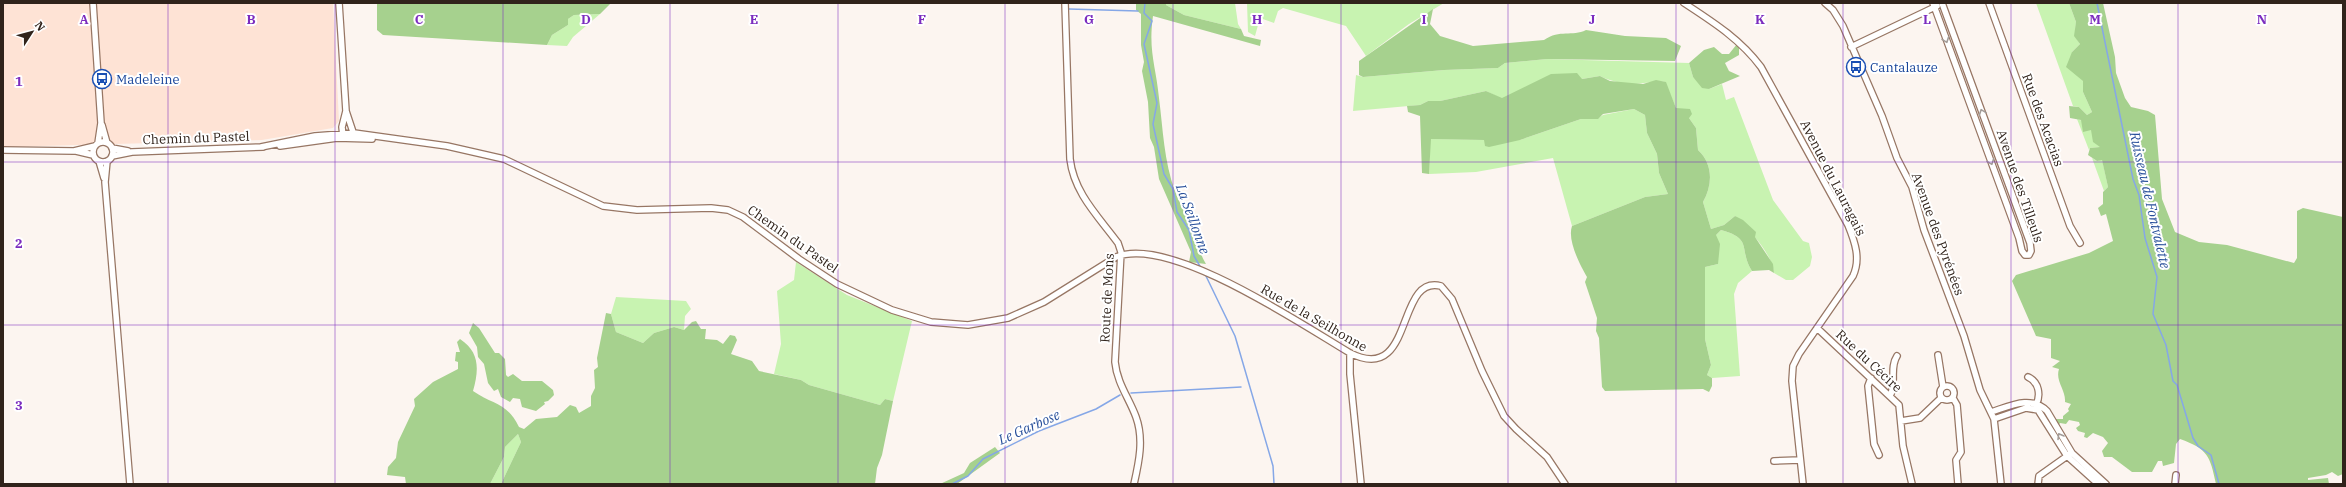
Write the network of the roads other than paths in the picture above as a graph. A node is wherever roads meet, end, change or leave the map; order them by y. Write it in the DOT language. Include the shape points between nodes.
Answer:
graph roads {
  1 [pos="93,3"];
  2 [pos="339,3"];
  3 [pos="1066,3"];
  4 [pos="1684,3"];
  5 [pos="1825,3"];
  6 [pos="1942,3"];
  7 [pos="1989,3"];
  8 [pos="1934,5"];
  9 [pos="1852,47"];
  10 [pos="346,111"];
  11 [pos="101,123"];
  12 [pos="343,135"];
  13 [pos="354,136"];
  14 [pos="107,143"];
  15 [pos="97,145"];
  16 [pos="112,148"];
  17 [pos="3,150"];
  18 [pos="74,150"];
  19 [pos="132,152"];
  20 [pos="93,155"];
  21 [pos="112,156"];
  22 [pos="99,161"];
  23 [pos="108,161"];
  24 [pos="105,182"];
  25 [pos="2080,243"];
  26 [pos="1121,255"];
  27 [pos="1817,328"];
  28 [pos="1350,353"];
  29 [pos="1938,355"];
  30 [pos="1898,356"];
  31 [pos="2028,377"];
  32 [pos="1871,378"];
  33 [pos="1943,387"];
  34 [pos="1890,396"];
  35 [pos="1941,398"];
  36 [pos="1952,398"];
  37 [pos="2036,406"];
  38 [pos="1992,412"];
  39 [pos="1994,419"];
  40 [pos="1901,421"];
  41 [pos="2069,454"];
  42 [pos="1879,455"];
  43 [pos="1800,460"];
  44 [pos="1774,461"];
  45 [pos="2176,476"];
  46 [pos="130,484"];
  47 [pos="1134,484"];
  48 [pos="1361,484"];
  49 [pos="1566,484"];
  50 [pos="1803,484"];
  51 [pos="1912,484"];
  52 [pos="1958,484"];
  53 [pos="2001,484"];
  54 [pos="2038,484"];
  55 [pos="2098,484"];
  56 [pos="2106,484"];
  57 [pos="2176,484"];
  1 -- 11 [label="street"];
  2 -- 10 [label="street"];
  3 -- 26 [label="street, Route de Mons" via="1070,159 1073,175 1080,193 1120,248"];
  4 -- 27 [label="street, Avenue du Lauragais" via="1732,36 1761,67 1852,234 1857,257 1855,271"];
  5 -- 9 [label="street, Avenue des Pyrénées" via="1838,17"];
  6 -- 8 [label="street"];
  8 -- 6 [label="street, Avenue des Tilleuls, one-way" via="2022,251 2029,255 2030,243"];
  7 -- 25 [label="street, Rue des Acacias" via="2070,226"];
  8 -- 9 [label="street"];
  9 -- 38 [label="street, Avenue des Pyrénées" via="1897,158 1912,187 1924,230 1964,336 1980,390"];
  10 -- 12 [label="street"];
  10 -- 13 [label="street"];
  11 -- 14 [label="street"];
  11 -- 15 [label="street"];
  12 -- 13 [label="street, Chemin du Pastel"];
  12 -- 19 [label="street, Chemin du Pastel" via="261,147"];
  13 -- 26 [label="street, Chemin du Pastel" via="447,146 504,159 595,204 608,207 637,210 711,208 735,212 837,284 887,308 931,322 968,324 1008,318 1044,302"];
  14 -- 15 [label="street"];
  14 -- 16 [label="street"];
  15 -- 18 [label="street"];
  15 -- 20 [label="street"];
  16 -- 19 [label="street, Chemin du Pastel"];
  16 -- 21 [label="street"];
  17 -- 18 [label="street"];
  18 -- 20 [label="street"];
  19 -- 21 [label="street, Chemin du Pastel"];
  20 -- 22 [label="street"];
  21 -- 23 [label="street"];
  22 -- 23 [label="street"];
  22 -- 24 [label="street"];
  23 -- 24 [label="street"];
  24 -- 46 [label="street"];
  26 -- 28 [label="street, Rue de la Seilhonne" via="1143,252 1217,276"];
  26 -- 47 [label="street, Route de Mons" via="1115,362 1117,376 1136,416 1140,433"];
  27 -- 32 [label="street, Rue du Cécire"];
  27 -- 43 [label="street, Avenue du Lauragais" via="1799,354 1792,371"];
  28 -- 48 [label="street"];
  28 -- 49 [label="street, Rue de la Seilhonne" via="1367,360 1384,357 1392,347 1419,294 1431,285 1441,286 1452,299 1504,416 1547,457"];
  29 -- 33 [label="street"];
  30 -- 34 [label="street" via="1894,363 1894,385"];
  31 -- 37 [label="street" via="2035,382 2039,393"];
  32 -- 34 [label="street, Rue du Cécire"];
  32 -- 42 [label="street" via="1868,386 1874,444"];
  33 -- 35 [label="street" via="1940,392"];
  33 -- 36 [label="street" via="1951,387 1954,392"];
  34 -- 40 [label="street, Rue du Cécire" via="1898,405"];
  35 -- 36 [label="street" via="1947,401"];
  35 -- 40 [label="street" via="1920,418"];
  36 -- 52 [label="street" via="1957,405 1961,452 1956,460"];
  37 -- 38 [label="street" via="2024,402"];
  37 -- 39 [label="street"];
  37 -- 41 [label="street" via="2047,411"];
  38 -- 39 [label="street, Avenue des Pyrénées"];
  39 -- 53 [label="street, Avenue des Pyrénées"];
  40 -- 51 [label="street, Rue du Cécire" via="1903,446"];
  41 -- 54 [label="street" via="2039,476"];
  41 -- 55 [label="street"];
  41 -- 56 [label="street"];
  43 -- 44 [label="street"];
  43 -- 50 [label="street, Avenue du Lauragais"];
  45 -- 57 [label="street"];
}
